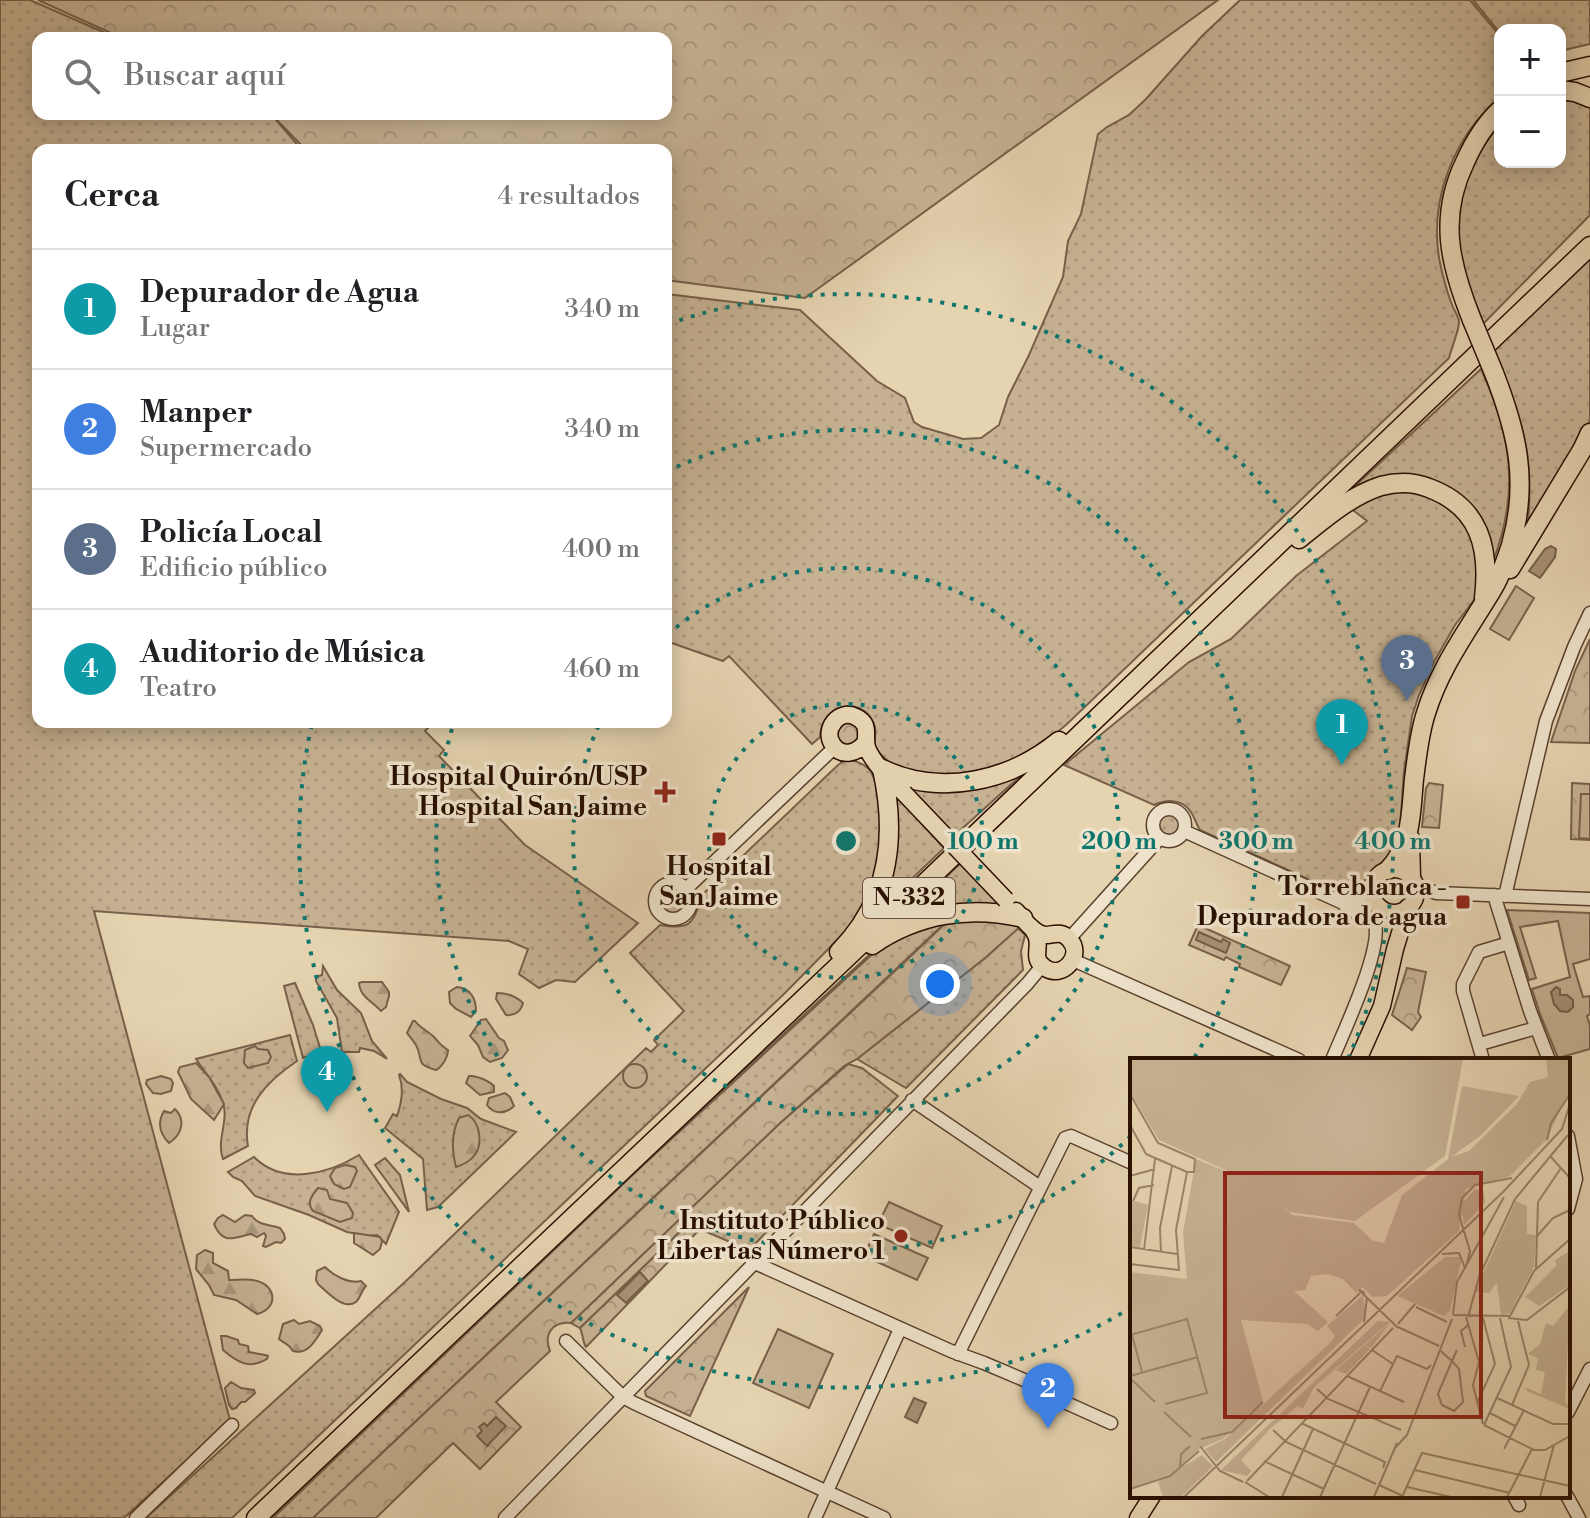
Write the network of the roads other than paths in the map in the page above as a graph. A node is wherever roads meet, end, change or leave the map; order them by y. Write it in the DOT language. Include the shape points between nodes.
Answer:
graph roads {
  1 [pos="1590,66"];
  2 [pos="1566,72"];
  3 [pos="1566,91"];
  4 [pos="1590,98"];
  5 [pos="1494,118"];
  6 [pos="1590,231"];
  7 [pos="1590,246"];
  8 [pos="1501,330"];
  9 [pos="1590,433"];
  10 [pos="1495,586"];
  11 [pos="1232,588"];
  12 [pos="1483,605"];
  13 [pos="1590,613"];
  14 [pos="1159,658"];
  15 [pos="835,747"];
  16 [pos="868,755"];
  17 [pos="1409,829"];
  18 [pos="1184,831"];
  19 [pos="1160,838"];
  20 [pos="1388,870"];
  21 [pos="1413,881"];
  22 [pos="687,888"];
  23 [pos="1436,893"];
  24 [pos="1500,896"];
  25 [pos="1590,899"];
  26 [pos="1410,905"];
  27 [pos="1376,906"];
  28 [pos="1035,931"];
  29 [pos="1069,939"];
  30 [pos="1509,943"];
  31 [pos="1395,949"];
  32 [pos="1073,960"];
  33 [pos="1042,966"];
  34 [pos="1536,1028"];
  35 [pos="1480,1044"];
  36 [pos="1294,1058"];
  37 [pos="1333,1058"];
  38 [pos="1359,1058"];
  39 [pos="1483,1058"];
  40 [pos="1548,1058"];
  41 [pos="912,1100"];
  42 [pos="658,1136"];
  43 [pos="1570,1147"];
  44 [pos="1130,1162"];
  45 [pos="1040,1187"];
  46 [pos="1570,1202"];
  47 [pos="755,1263"];
  48 [pos="900,1329"];
  49 [pos="566,1341"];
  50 [pos="958,1354"];
  51 [pos="1590,1369"];
  52 [pos="623,1397"];
  53 [pos="1570,1405"];
  54 [pos="1111,1423"];
  55 [pos="232,1425"];
  56 [pos="827,1492"];
  57 [pos="1151,1498"];
  58 [pos="1158,1498"];
  59 [pos="1568,1498"];
  60 [pos="136,1518"];
  61 [pos="256,1518"];
  62 [pos="505,1518"];
  63 [pos="815,1518"];
  64 [pos="884,1518"];
  65 [pos="1138,1518"];
  66 [pos="1151,1518"];
  67 [pos="1579,1518"];
  1 -- 2 [label="highway"];
  3 -- 4 [label="highway"];
  5 -- 10 [label="highway, bridge" via="1461,171 1449,238 1472,320 1515,435 1521,487 1518,520"];
  6 -- 8 [label="highway"];
  7 -- 8 [label="highway, N-332"];
  8 -- 11 [label="highway, N-332"];
  9 -- 10 [label="highway" via="1520,554"];
  10 -- 12 [label="highway"];
  11 -- 12 [label="highway" via="1356,497 1398,483 1423,485 1448,496 1472,519 1485,552"];
  11 -- 14 [label="highway, N-332"];
  12 -- 17 [label="highway" via="1445,664 1430,700 1418,746"];
  13 -- 24 [label="street" via="1546,721"];
  14 -- 16 [label="highway" via="1054,745 1013,770 977,781 943,783 911,778"];
  14 -- 42 [label="highway, N-332"];
  15 -- 16 [label="main road"];
  15 -- 16 [label="main road" via="829,737 831,726 848,715 863,722"];
  15 -- 22 [label="street"];
  16 -- 28 [label="main road, bridge"];
  16 -- 42 [label="highway" via="889,801 890,832 881,882 865,919"];
  17 -- 20 [label="highway" via="1401,854"];
  17 -- 21 [label="highway"];
  18 -- 19 [label="street" via="1174,840"];
  18 -- 19 [label="street" via="1183,816 1164,810 1154,820"];
  18 -- 27 [label="street" via="1348,902"];
  19 -- 29 [label="street"];
  20 -- 21 [label="main road" via="1399,870"];
  20 -- 27 [label="main road" via="1376,879"];
  21 -- 23 [label="street"];
  21 -- 26 [label="main road"];
  23 -- 24 [label="street"];
  23 -- 26 [label="street"];
  24 -- 25 [label="street"];
  24 -- 30 [label="street"];
  26 -- 27 [label="main road" via="1399,912"];
  26 -- 31 [label="main road"];
  27 -- 31 [label="main road" via="1392,928"];
  27 -- 37 [label="street" via="1377,932 1364,986"];
  28 -- 29 [label="main road"];
  28 -- 33 [label="main road"];
  28 -- 42 [label="highway, N-332" via="1006,913 967,912 944,914 886,935"];
  29 -- 32 [label="main road"];
  30 -- 34 [label="street"];
  30 -- 35 [label="street" via="1479,952 1463,984"];
  31 -- 38 [label="main road" via="1382,1006"];
  32 -- 33 [label="main road" via="1059,971"];
  32 -- 36 [label="street"];
  33 -- 41 [label="street"];
  34 -- 35 [label="street"];
  34 -- 40 [label="street"];
  35 -- 39 [label="street"];
  41 -- 45 [label="street"];
  41 -- 47 [label="street"];
  42 -- 61 [label="highway, N-332"];
  43 -- 46 [label="street" via="1576,1179"];
  44 -- 45 [label="street" via="1068,1136"];
  45 -- 50 [label="street"];
  47 -- 48 [label="street"];
  47 -- 52 [label="street"];
  48 -- 50 [label="street"];
  48 -- 56 [label="street"];
  49 -- 52 [label="street"];
  50 -- 54 [label="street"];
  51 -- 53 [label="street"];
  52 -- 56 [label="street"];
  52 -- 62 [label="street"];
  55 -- 60 [label="street"];
  56 -- 63 [label="street"];
  56 -- 64 [label="street"];
  57 -- 65 [label="main road"];
  58 -- 66 [label="main road"];
  59 -- 67 [label="street"];
}
